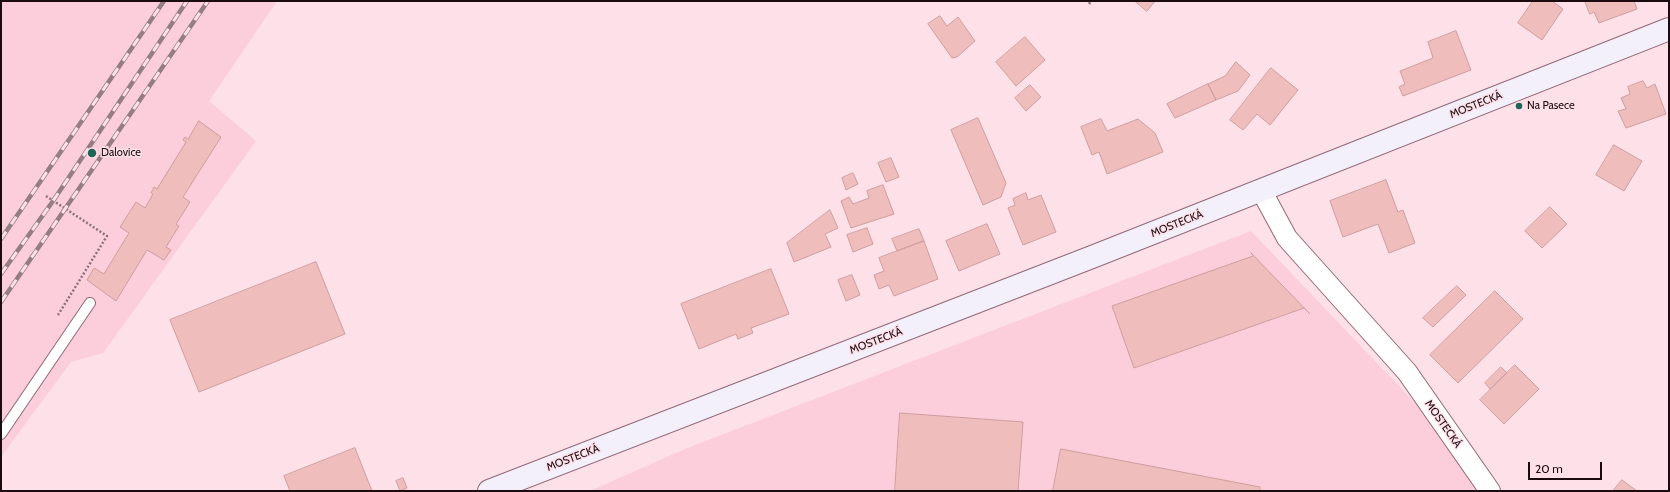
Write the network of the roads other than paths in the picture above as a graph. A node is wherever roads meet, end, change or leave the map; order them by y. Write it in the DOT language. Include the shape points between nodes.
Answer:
graph roads {
  1 [pos="1669,29"];
  2 [pos="1261,190"];
  3 [pos="90,303"];
  4 [pos="1,434"];
  5 [pos="489,491"];
  6 [pos="1490,491"];
  1 -- 2 [label="street, MOSTECKÁ"];
  2 -- 5 [label="street, MOSTECKÁ"];
  2 -- 6 [label="street, MOSTECKÁ" via="1287,238 1407,372"];
  3 -- 4 [label="lane"];
}
